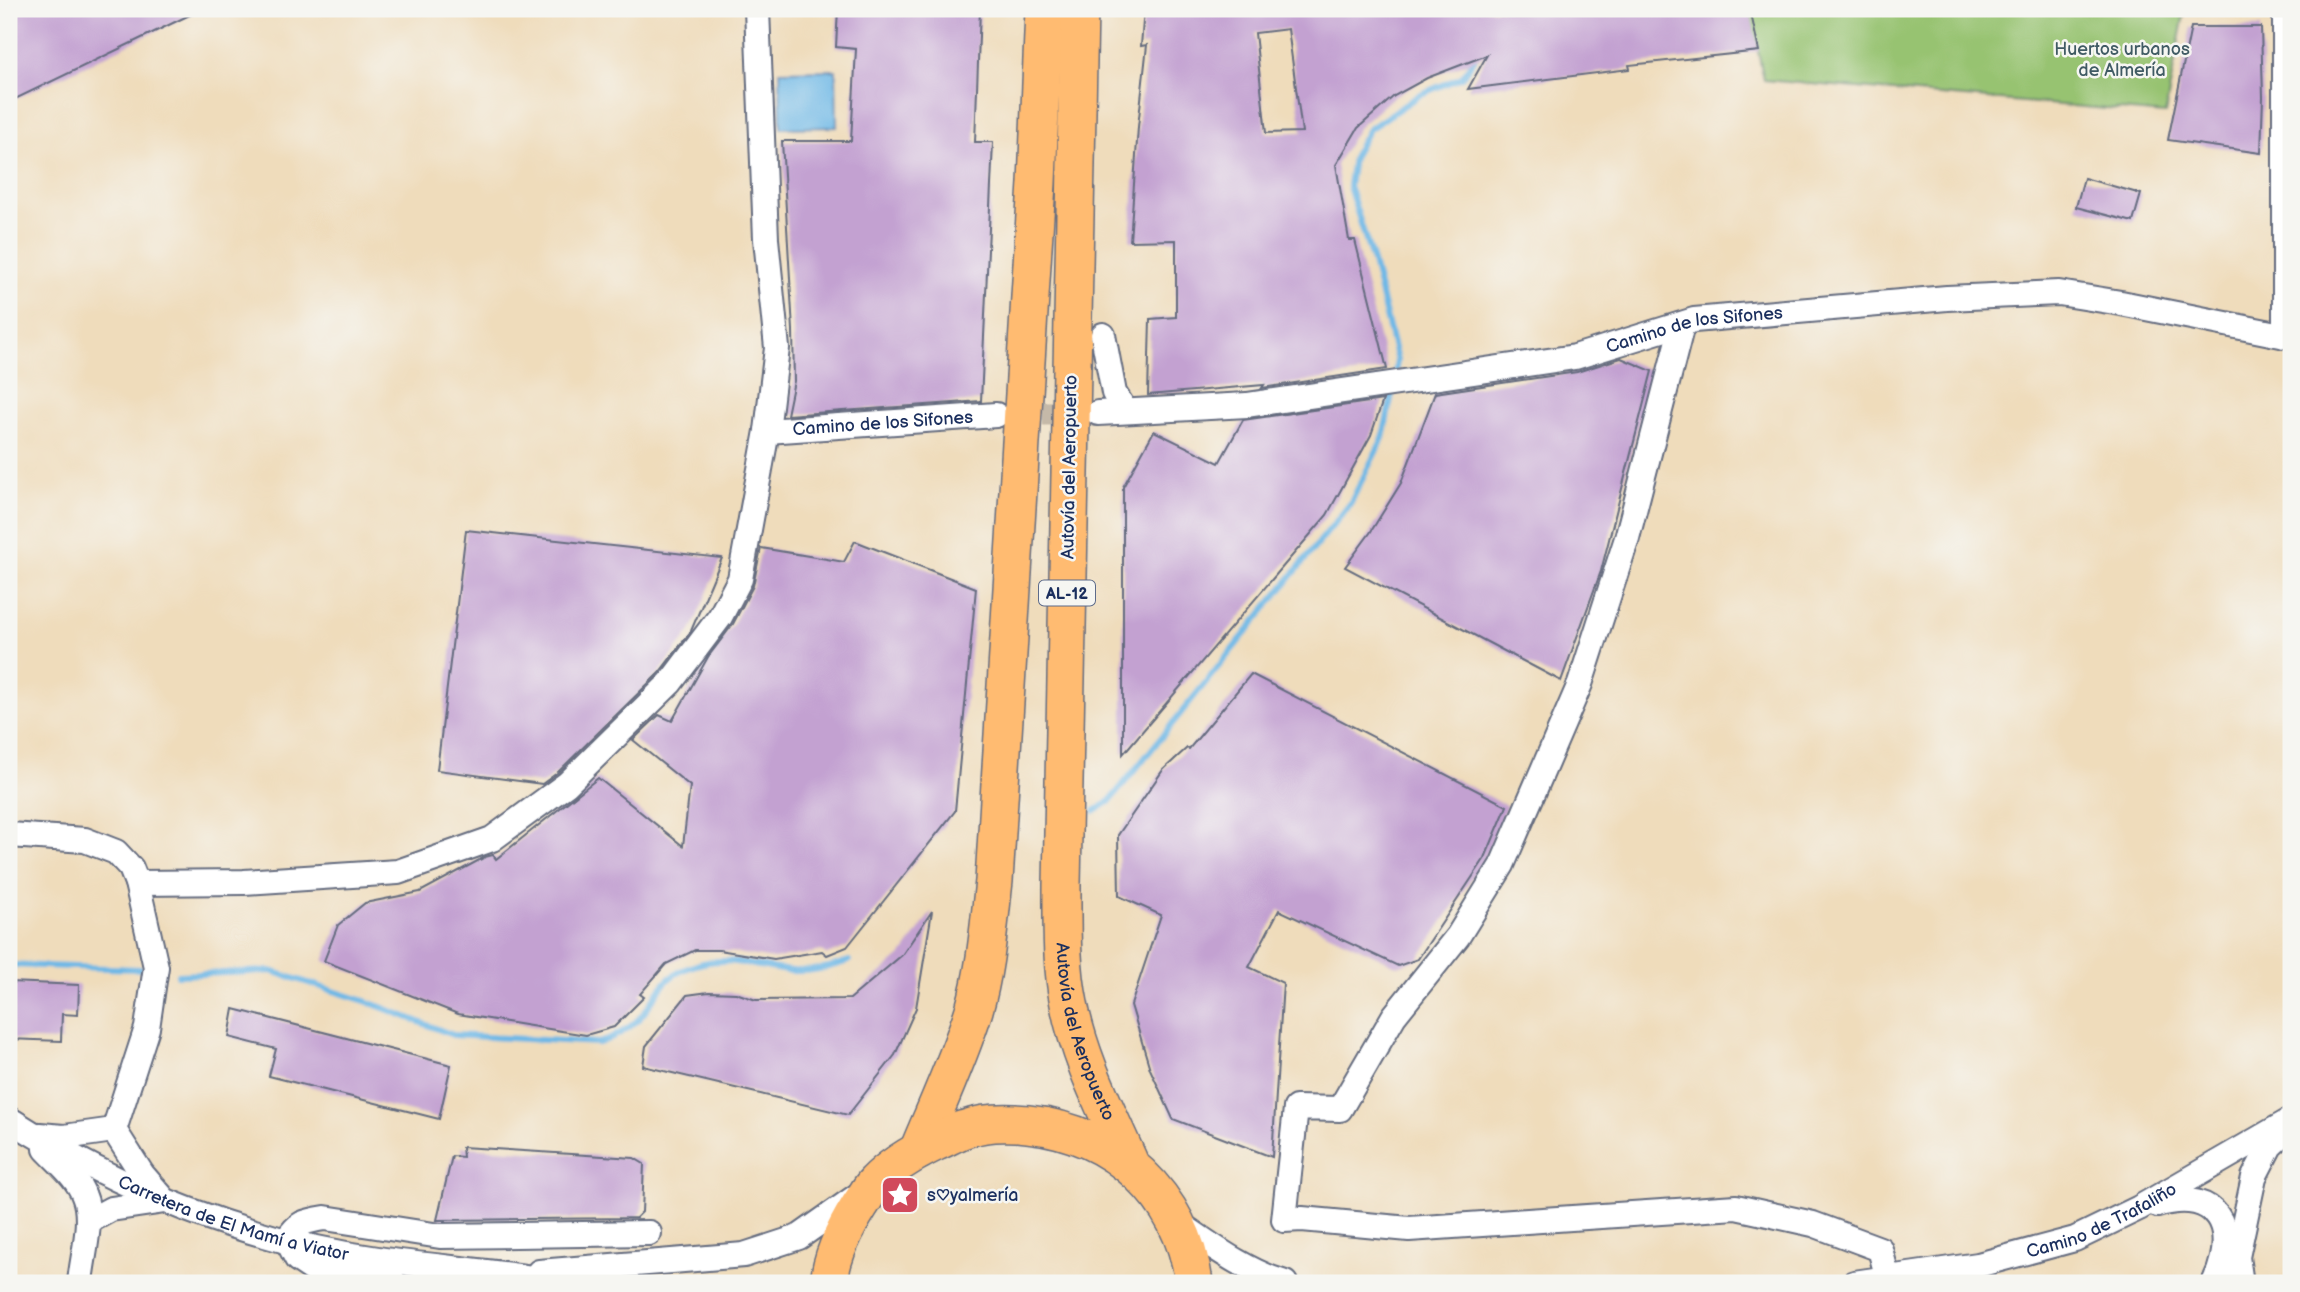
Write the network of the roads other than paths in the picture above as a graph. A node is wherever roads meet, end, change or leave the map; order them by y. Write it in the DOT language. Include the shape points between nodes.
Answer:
graph roads {
  1 [pos="757,9"];
  2 [pos="1044,9"];
  3 [pos="1079,9"];
  4 [pos="2286,9"];
  5 [pos="2288,105"];
  6 [pos="2288,229"];
  7 [pos="1682,325"];
  8 [pos="1103,335"];
  9 [pos="2288,337"];
  10 [pos="1125,410"];
  11 [pos="1098,413"];
  12 [pos="996,415"];
  13 [pos="767,431"];
  14 [pos="9,835"];
  15 [pos="137,883"];
  16 [pos="9,1119"];
  17 [pos="2291,1120"];
  18 [pos="2291,1126"];
  19 [pos="114,1130"];
  20 [pos="33,1134"];
  21 [pos="918,1151"];
  22 [pos="1131,1166"];
  23 [pos="875,1184"];
  24 [pos="165,1201"];
  25 [pos="2139,1208"];
  26 [pos="89,1221"];
  27 [pos="1176,1222"];
  28 [pos="649,1233"];
  29 [pos="287,1240"];
  30 [pos="515,1274"];
  31 [pos="1888,1279"];
  32 [pos="80,1283"];
  33 [pos="394,1283"];
  34 [pos="562,1283"];
  35 [pos="829,1283"];
  36 [pos="1194,1283"];
  37 [pos="1285,1283"];
  38 [pos="1854,1283"];
  39 [pos="2214,1283"];
  40 [pos="2241,1283"];
  1 -- 13 [label="street" via="766,239 777,348"];
  2 -- 21 [label="highway, AL-12" via="994,881 974,1009"];
  3 -- 22 [label="highway, Autovía del Aeropuerto / AL-12" via="1063,961 1069,1004 1086,1063"];
  4 -- 5 [label="street"];
  5 -- 6 [label="street"];
  6 -- 9 [label="street"];
  7 -- 9 [label="street, Camino de los Sifones" via="1694,320 1947,298 2059,293"];
  7 -- 10 [label="street, Camino de los Sifones" via="1561,359 1247,405"];
  7 -- 31 [label="street" via="1626,538 1580,684 1502,865 1458,936 1394,1016 1340,1109 1296,1108 1284,1220 1409,1229 1736,1207 1813,1224 1880,1249"];
  8 -- 10 [label="street" via="1114,393"];
  10 -- 11 [label="street, Camino de los Sifones"];
  12 -- 13 [label="street, Camino de los Sifones"];
  13 -- 15 [label="street" via="740,579 720,617 670,683 624,729 567,783 492,839 398,872 244,882"];
  14 -- 15 [label="street" via="85,839 116,852"];
  15 -- 19 [label="street" via="156,967 147,1028"];
  16 -- 20 [label="street, Carretera de El Mamí a Viator"];
  17 -- 25 [label="street, Camino de Trafaliño"];
  18 -- 40 [label="street" via="2270,1146 2254,1177 2237,1257"];
  19 -- 20 [label="street" via="64,1137"];
  19 -- 24 [label="street"];
  20 -- 24 [label="street, Carretera de El Mamí a Viator"];
  20 -- 26 [label="street" via="78,1184"];
  21 -- 22 [label="highway, AL-12" via="966,1128 1010,1122 1064,1130 1094,1141"];
  21 -- 23 [label="highway, AL-12"];
  22 -- 27 [label="highway, AL-12" via="1156,1191"];
  23 -- 30 [label="street" via="799,1237 744,1255"];
  23 -- 35 [label="highway, AL-12" via="845,1228"];
  24 -- 26 [label="street" via="110,1209"];
  24 -- 29 [label="street, Carretera de El Mamí a Viator"];
  25 -- 31 [label="street, Camino de Trafaliño" via="2075,1239 1978,1265"];
  25 -- 39 [label="street" via="2173,1201 2209,1207 2221,1221 2226,1244"];
  26 -- 32 [label="street"];
  27 -- 36 [label="highway, AL-12"];
  27 -- 37 [label="street" via="1235,1261"];
  28 -- 29 [label="street" via="440,1236 325,1219 307,1221"];
  29 -- 30 [label="street, Carretera de El Mamí a Viator" via="376,1259"];
  29 -- 33 [label="street" via="297,1259 315,1270"];
  30 -- 34 [label="street"];
  31 -- 38 [label="street, Camino de Trafaliño"];
}
